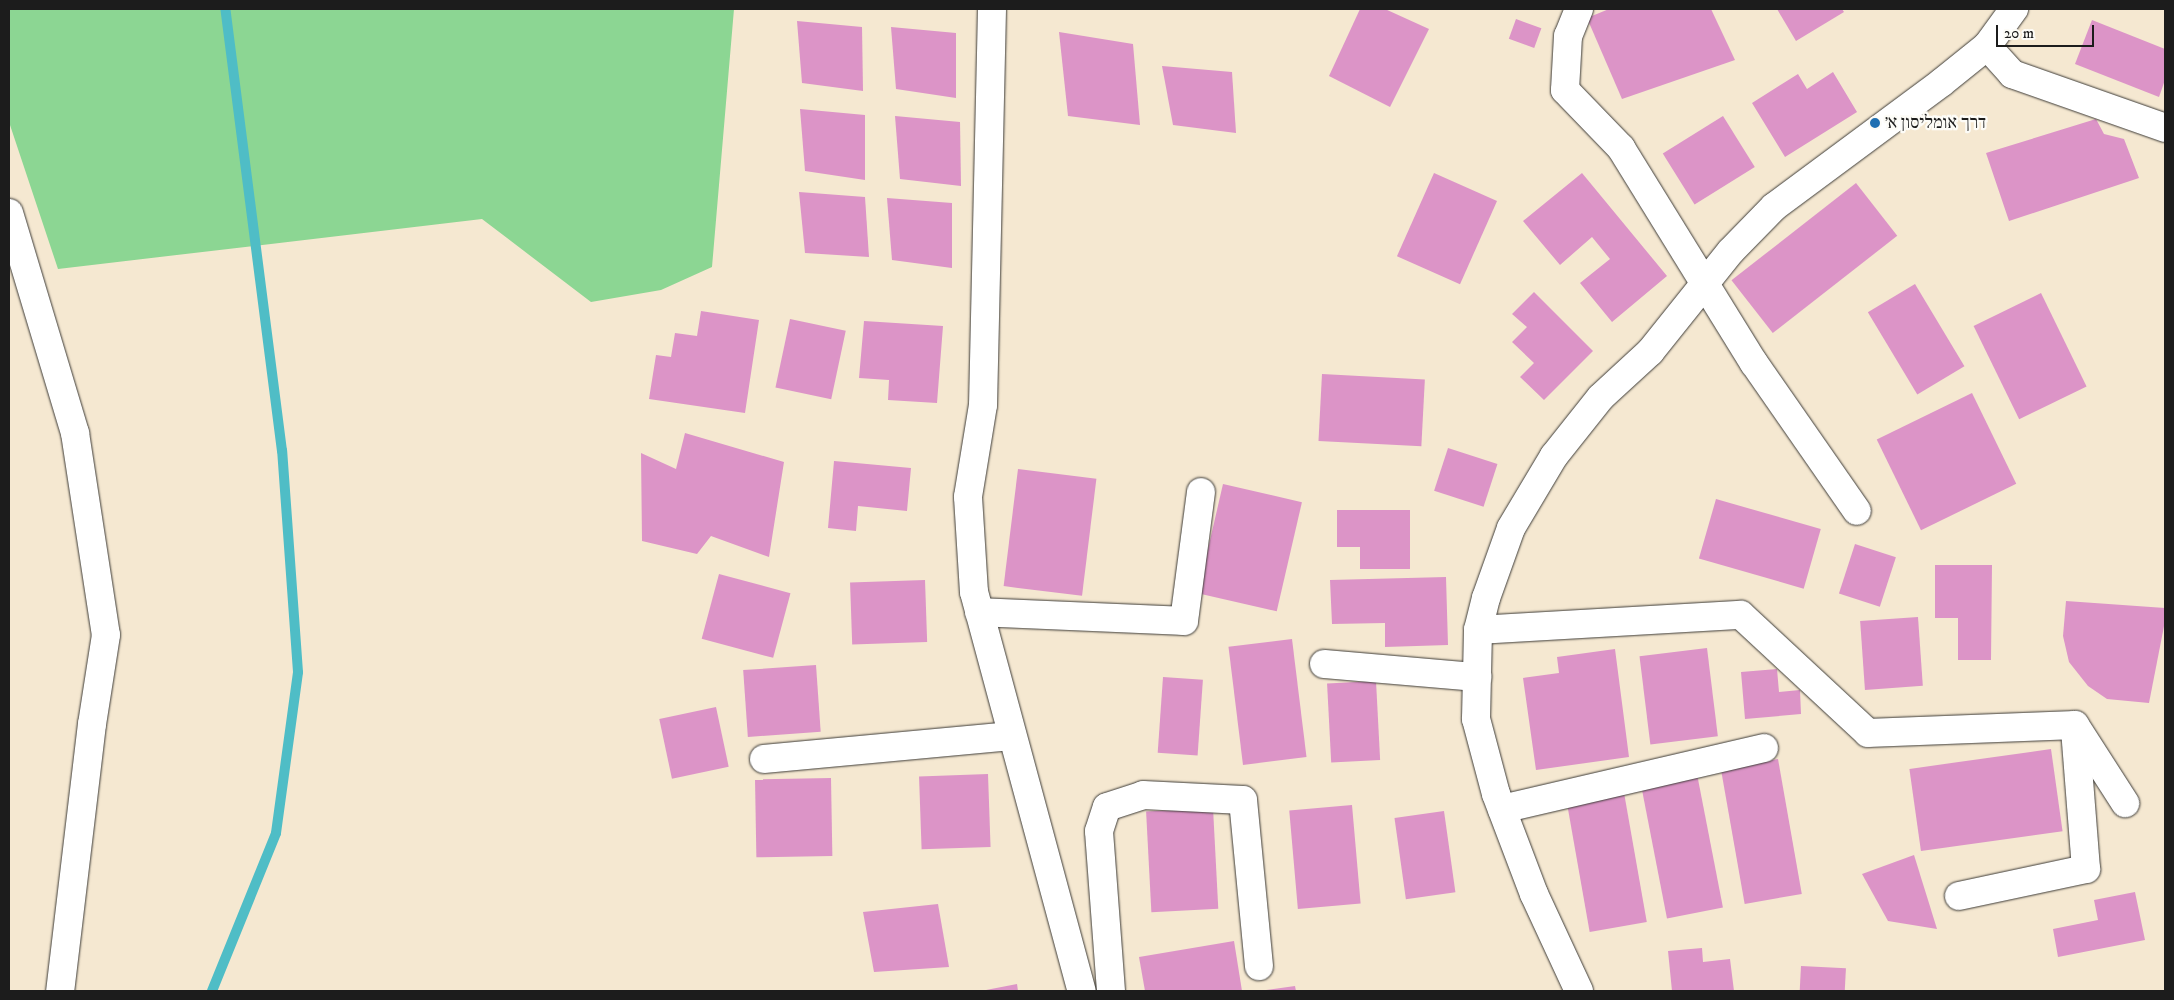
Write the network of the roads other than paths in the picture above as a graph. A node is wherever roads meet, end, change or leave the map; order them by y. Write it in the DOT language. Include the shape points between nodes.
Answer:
graph roads {
  1 [pos="992,9"];
  2 [pos="1579,9"];
  3 [pos="2014,9"];
  4 [pos="1987,46"];
  5 [pos="2165,128"];
  6 [pos="9,213"];
  7 [pos="1706,284"];
  8 [pos="1201,492"];
  9 [pos="1857,512"];
  10 [pos="979,612"];
  11 [pos="1478,630"];
  12 [pos="1324,664"];
  13 [pos="1477,677"];
  14 [pos="2075,725"];
  15 [pos="1012,736"];
  16 [pos="1764,748"];
  17 [pos="764,759"];
  18 [pos="2125,802"];
  19 [pos="1502,809"];
  20 [pos="1959,896"];
  21 [pos="1259,966"];
  22 [pos="60,991"];
  23 [pos="1082,991"];
  24 [pos="1112,991"];
  25 [pos="1579,991"];
  1 -- 10 [label="street" via="983,405 968,497 974,592"];
  2 -- 7 [label="street" via="1568,36 1565,90 1621,148"];
  3 -- 4 [label="street"];
  4 -- 5 [label="street" via="2012,74"];
  4 -- 7 [label="street" via="1774,207 1731,250"];
  6 -- 22 [label="street" via="76,433 106,635"];
  7 -- 9 [label="street" via="1754,363"];
  7 -- 11 [label="street" via="1650,352 1601,397 1554,456 1511,528"];
  8 -- 10 [label="street" via="1184,621"];
  10 -- 15 [label="street"];
  11 -- 13 [label="street"];
  11 -- 14 [label="street" via="1741,615 1868,733"];
  12 -- 13 [label="street"];
  13 -- 19 [label="street" via="1476,719"];
  14 -- 18 [label="street"];
  14 -- 20 [label="street" via="2086,869"];
  15 -- 17 [label="street"];
  15 -- 23 [label="street"];
  16 -- 19 [label="street"];
  19 -- 25 [label="street" via="1534,894"];
  21 -- 24 [label="street" via="1243,800 1142,795 1107,807 1099,831"];
}
